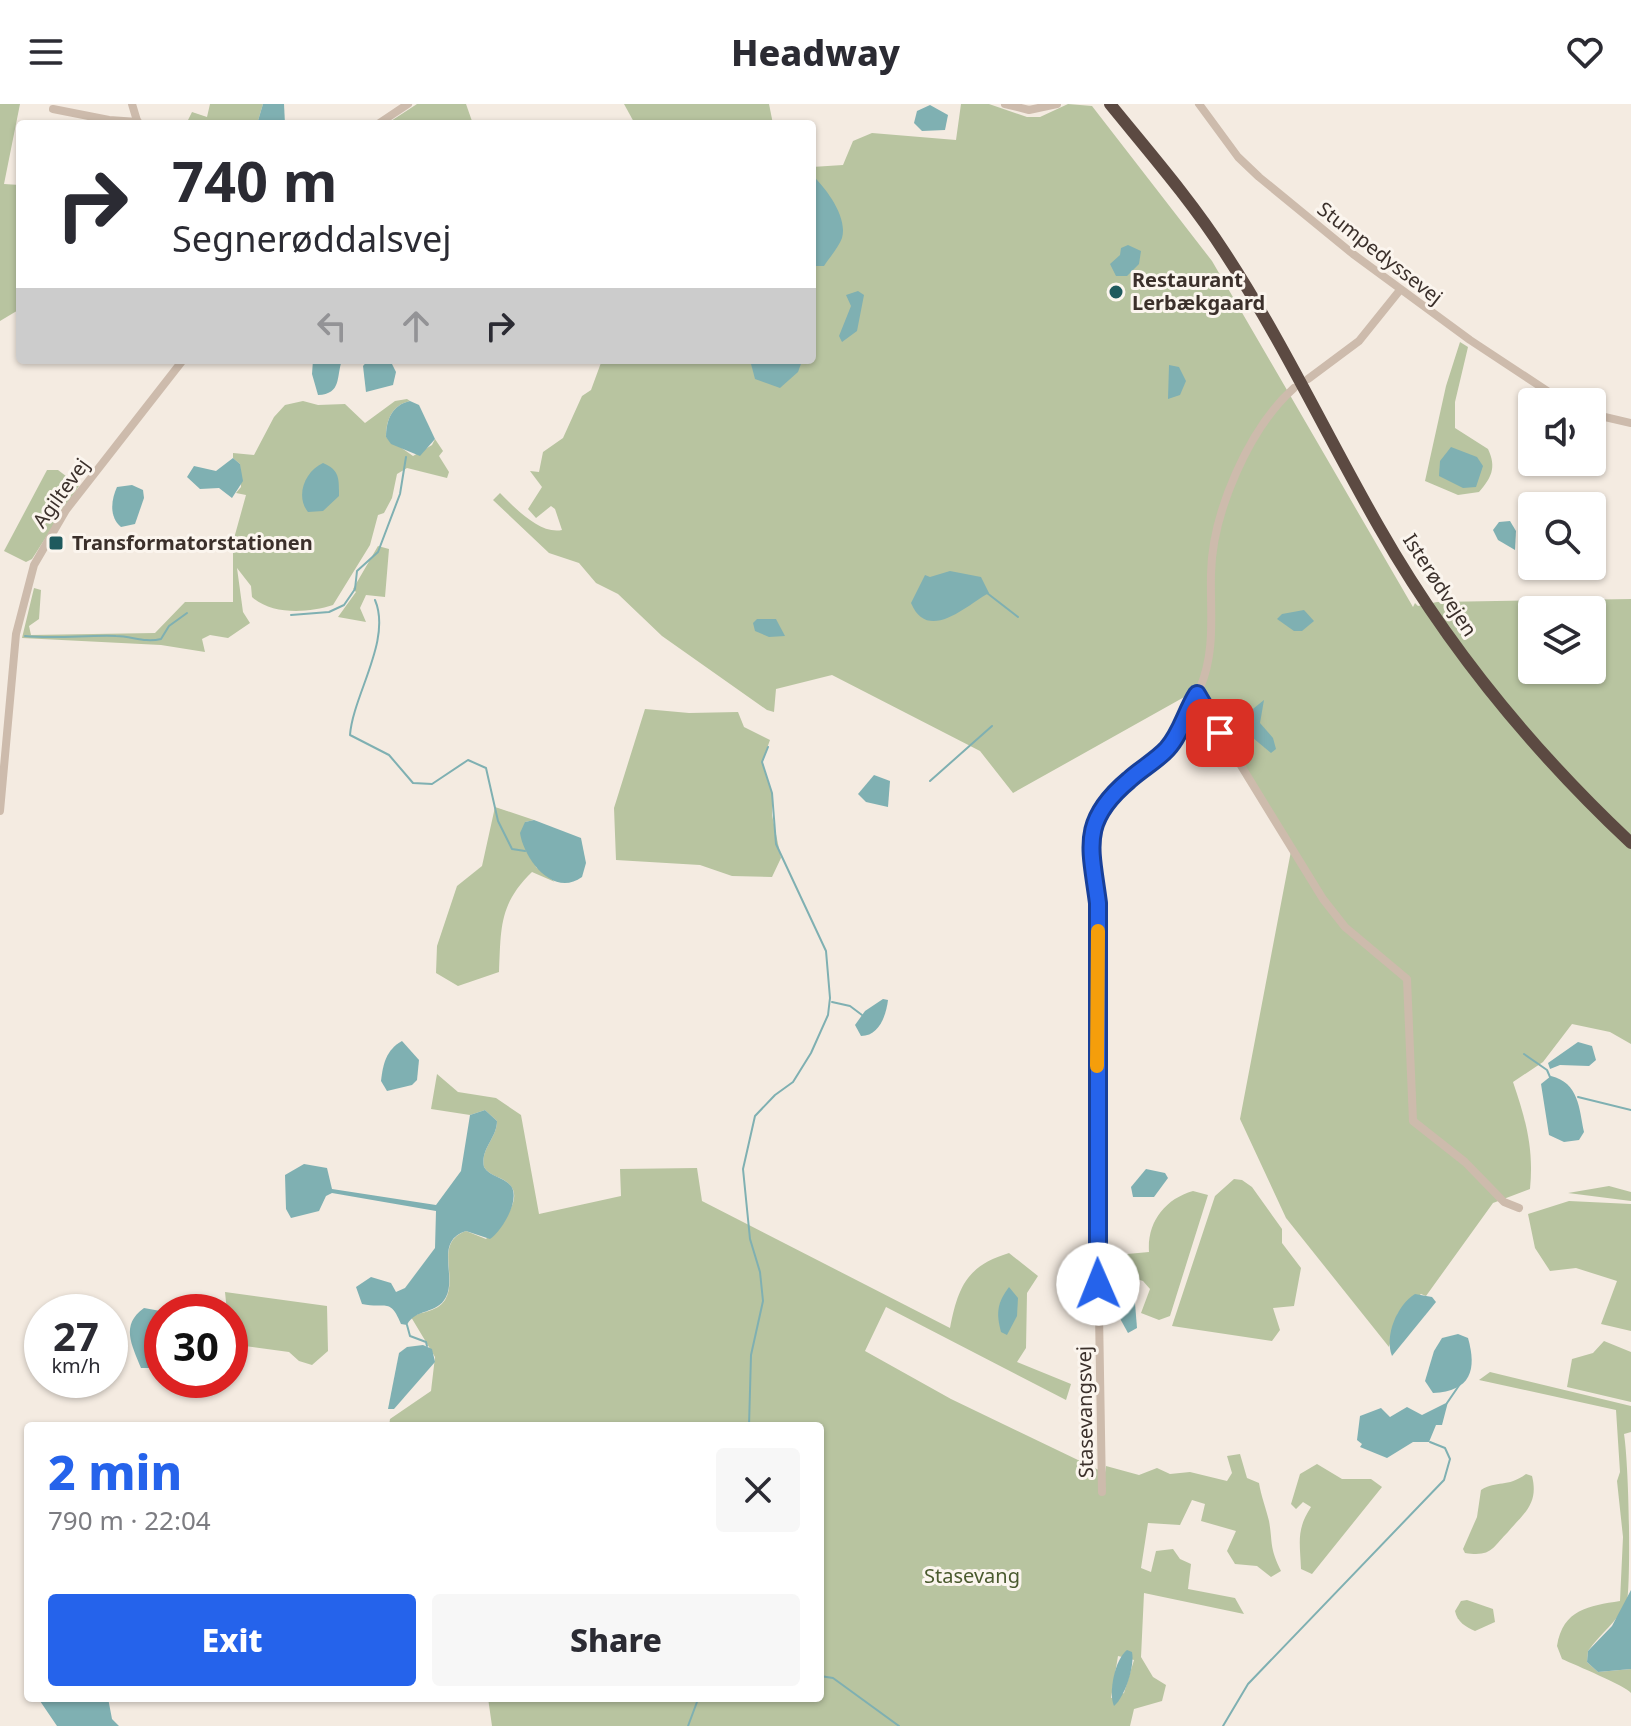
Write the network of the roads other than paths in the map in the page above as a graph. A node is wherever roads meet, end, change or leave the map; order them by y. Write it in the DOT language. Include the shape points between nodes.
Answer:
graph roads {
  1 [pos="408,104"];
  2 [pos="1005,104"];
  3 [pos="1043,104"];
  4 [pos="1057,104"];
  5 [pos="1099,104"];
  6 [pos="1110,104"];
  7 [pos="1199,104"];
  8 [pos="1021,108"];
  9 [pos="53,109"];
  10 [pos="109,120"];
  11 [pos="384,120"];
  12 [pos="1400,290"];
  13 [pos="1261,315"];
  14 [pos="180,364"];
  15 [pos="1308,379"];
  16 [pos="1294,388"];
  17 [pos="1544,388"];
  18 [pos="1606,417"];
  19 [pos="1631,423"];
  20 [pos="1197,694"];
  21 [pos="0,811"];
  22 [pos="1631,843"];
  23 [pos="1519,1208"];
  24 [pos="1102,1492"];
  1 -- 11 [label="street"];
  2 -- 8 [label="street"];
  3 -- 8 [label="street"];
  4 -- 8 [label="street"];
  5 -- 13 [label="highway, Isterødvejen" via="1188,211"];
  6 -- 13 [label="highway, Isterødvejen" via="1199,216"];
  7 -- 12 [label="street, Stumpedyssevej" via="1259,177"];
  9 -- 10 [label="street"];
  12 -- 15 [label="street" via="1359,341"];
  12 -- 17 [label="street, Stumpedyssevej"];
  13 -- 22 [label="highway, Isterødvejen" via="1379,528 1440,624 1515,724"];
  14 -- 21 [label="street, Agiltevej" via="66,510 34,565 16,634"];
  16 -- 20 [label="street, Stasevangsvej" via="1251,442 1216,535 1211,652"];
  18 -- 19 [label="street"];
  20 -- 23 [label="street" via="1323,899 1345,927 1407,979 1413,1121 1504,1202"];
  20 -- 24 [label="street, Stasevangsvej" via="1171,745 1120,787 1090,837 1098,903"];
}
